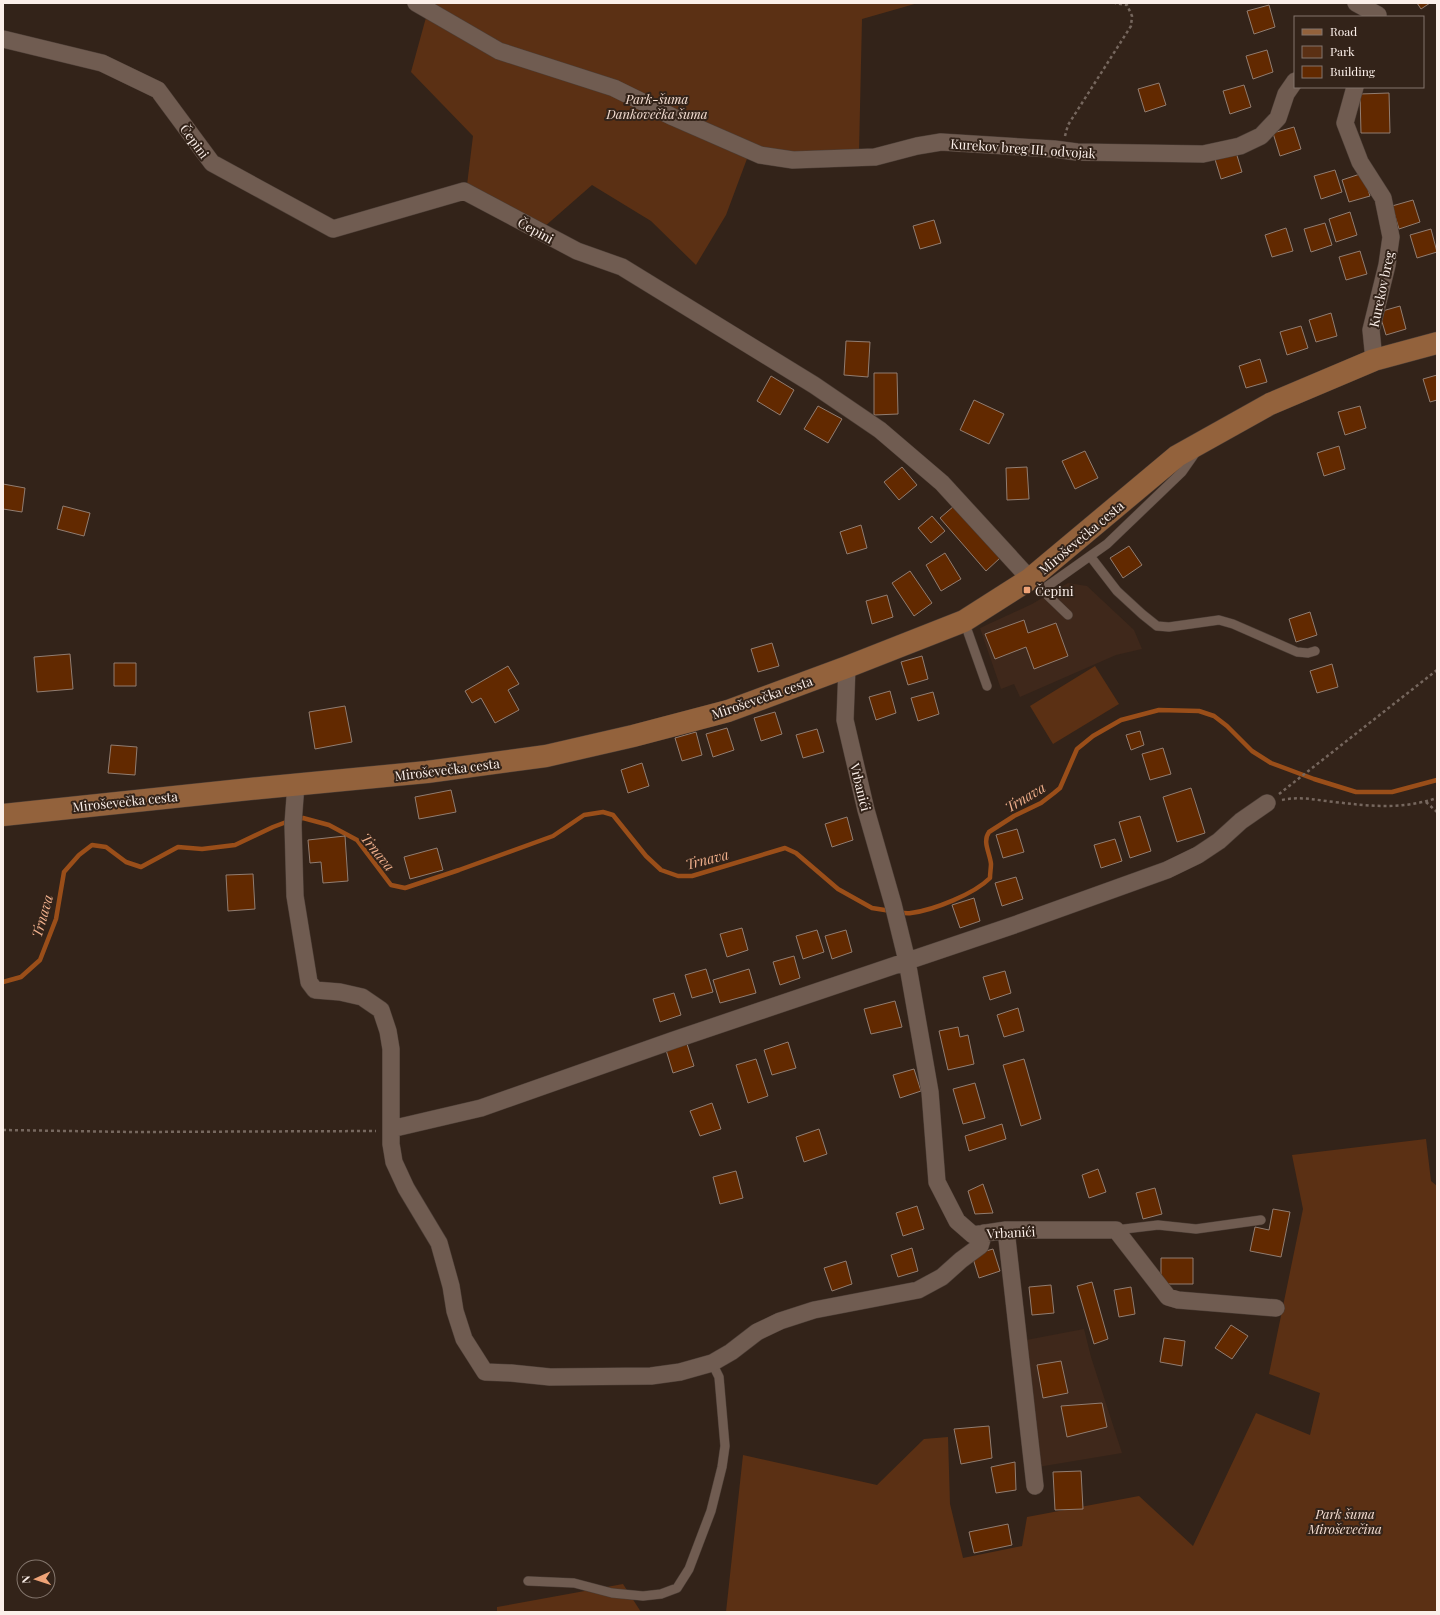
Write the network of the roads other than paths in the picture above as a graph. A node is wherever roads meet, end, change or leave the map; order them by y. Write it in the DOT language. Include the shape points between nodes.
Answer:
graph roads {
  1 [pos="416,3"];
  2 [pos="1356,3"];
  3 [pos="1378,13"];
  4 [pos="3,39"];
  5 [pos="1294,82"];
  6 [pos="1354,88"];
  7 [pos="1437,343"];
  8 [pos="1374,360"];
  9 [pos="1205,440"];
  10 [pos="1090,556"];
  11 [pos="1036,585"];
  12 [pos="1068,615"];
  13 [pos="964,621"];
  14 [pos="1315,651"];
  15 [pos="847,667"];
  16 [pos="987,686"];
  17 [pos="296,784"];
  18 [pos="1267,803"];
  19 [pos="3,815"];
  20 [pos="907,961"];
  21 [pos="391,1129"];
  22 [pos="1261,1220"];
  23 [pos="1006,1230"];
  24 [pos="1116,1230"];
  25 [pos="984,1233"];
  26 [pos="1276,1308"];
  27 [pos="712,1363"];
  28 [pos="1035,1486"];
  29 [pos="528,1580"];
  1 -- 5 [label="street, Kurekov breg III. odvojak" via="499,51 614,88 760,155 793,160 876,157 941,142 1076,152 1202,154 1240,146 1261,136 1278,118 1286,94"];
  2 -- 3 [label="street"];
  4 -- 11 [label="street, Čepini" via="102,63 158,90 212,163 333,229 464,191 577,252 622,267 880,430 942,483"];
  6 -- 8 [label="street, Kurekov breg" via="1345,123 1360,162 1382,198 1391,237 1387,266 1371,330"];
  7 -- 8 [label="main road, Miroševečka cesta"];
  8 -- 9 [label="main road, Miroševečka cesta" via="1270,404"];
  9 -- 10 [label="lane" via="1182,472 1107,544"];
  9 -- 11 [label="main road, Miroševečka cesta" via="1177,456"];
  10 -- 11 [label="lane"];
  10 -- 14 [label="lane" via="1117,591 1157,626 1169,627 1219,620 1297,652"];
  11 -- 12 [label="lane"];
  11 -- 13 [label="main road, Miroševečka cesta"];
  13 -- 15 [label="main road, Miroševečka cesta"];
  13 -- 16 [label="lane"];
  15 -- 17 [label="main road, Miroševečka cesta" via="728,711 546,756 427,772"];
  15 -- 20 [label="street, Vrbanići" via="845,720 866,810"];
  17 -- 19 [label="main road, Miroševečka cesta"];
  17 -- 21 [label="street" via="293,819 295,896 309,982 315,990 340,992 362,998 381,1010 391,1049"];
  18 -- 20 [label="street" via="1241,821 1219,841 1167,870"];
  20 -- 21 [label="street" via="480,1108"];
  20 -- 25 [label="street, Vrbanići" via="930,1092 937,1182 957,1221 973,1235"];
  21 -- 27 [label="street" via="394,1162 406,1188 439,1243 455,1312 464,1338 484,1372 550,1377 650,1376 680,1372"];
  22 -- 24 [label="lane" via="1196,1229 1158,1225"];
  23 -- 24 [label="street, Vrbanići"];
  23 -- 25 [label="street, Vrbanići"];
  23 -- 28 [label="street"];
  24 -- 26 [label="street" via="1168,1296 1178,1300"];
  25 -- 27 [label="street" via="980,1246 942,1277 918,1290 814,1310 780,1321 757,1332"];
  27 -- 29 [label="lane" via="719,1377 725,1446 722,1467 706,1526 689,1569 677,1588 661,1594 643,1596 612,1593 574,1583"];
}
